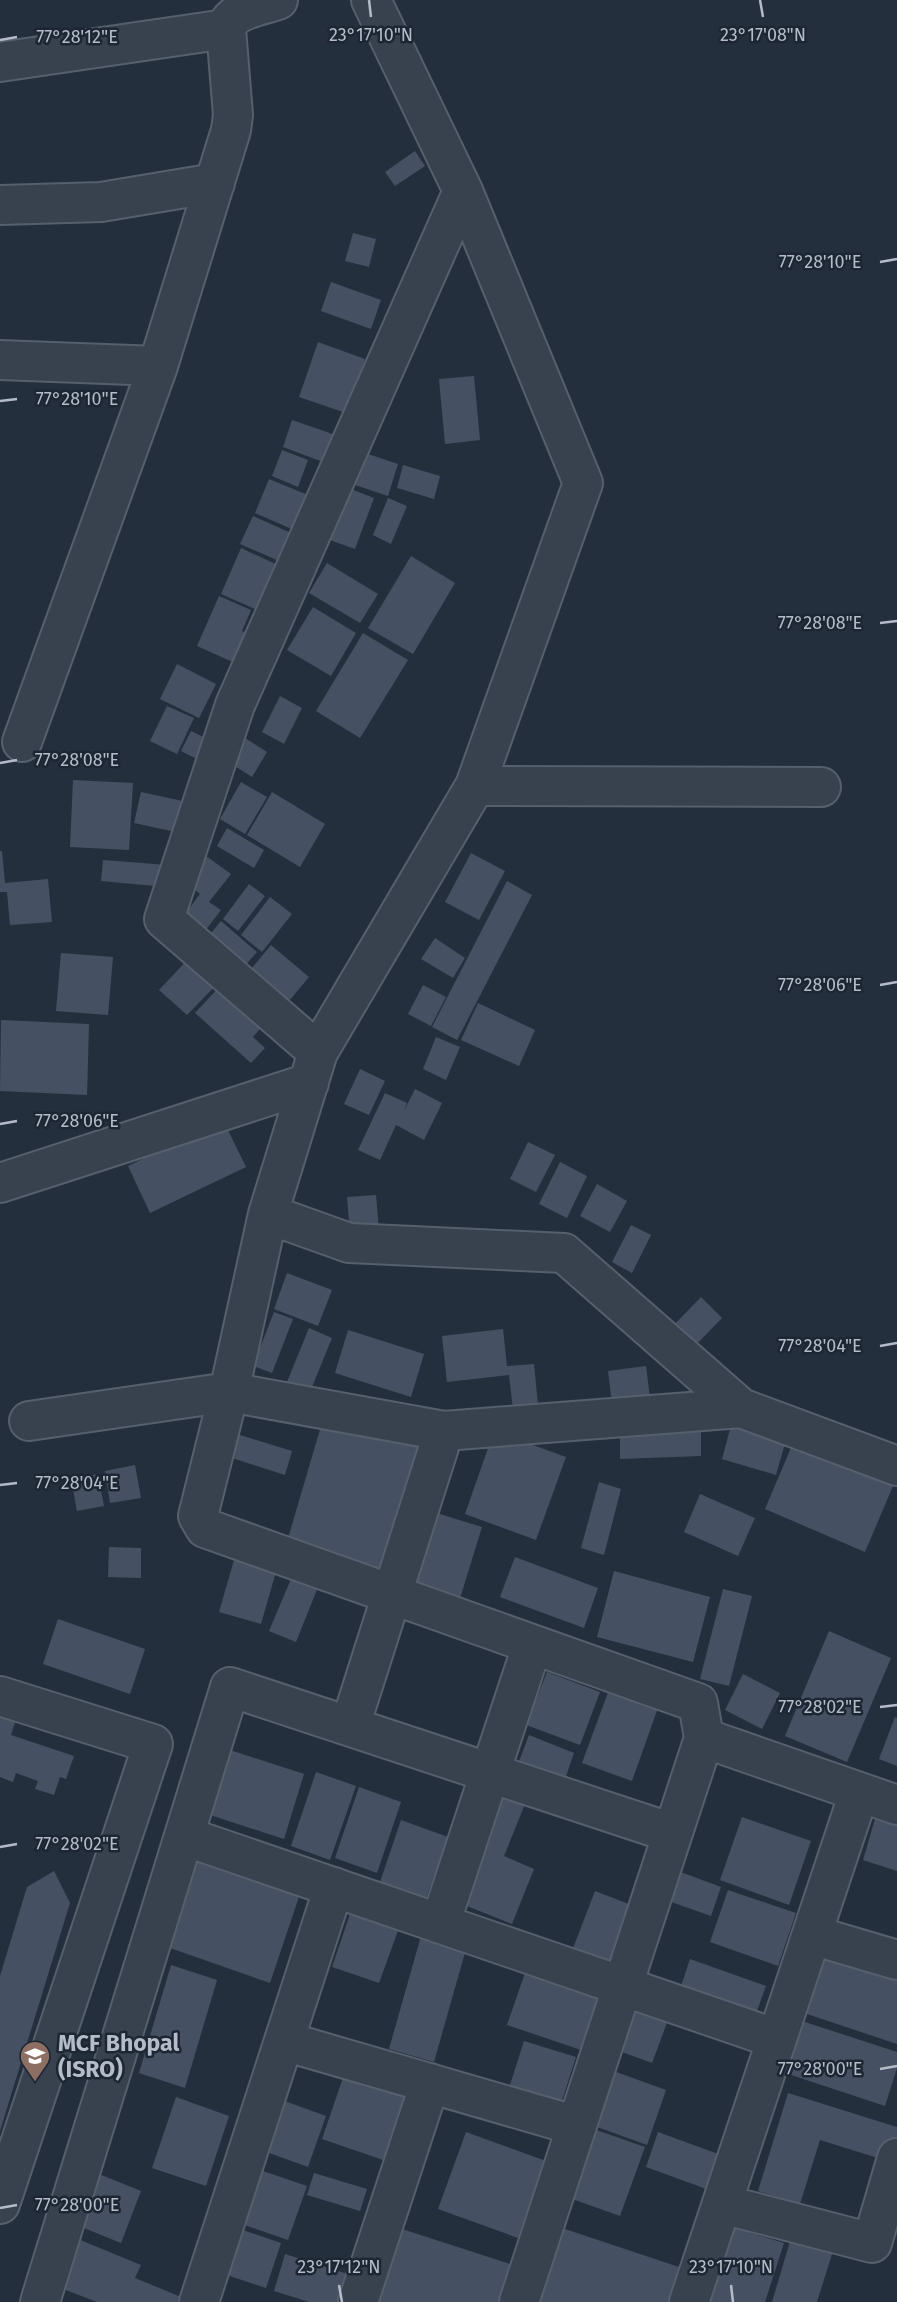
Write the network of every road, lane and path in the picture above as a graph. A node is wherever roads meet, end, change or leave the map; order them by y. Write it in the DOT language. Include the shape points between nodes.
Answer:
graph roads {
  1 [pos="278,0"];
  2 [pos="371,0"];
  3 [pos="226,29"];
  4 [pos="0,62"];
  5 [pos="215,183"];
  6 [pos="463,191"];
  7 [pos="0,205"];
  8 [pos="0,360"];
  9 [pos="158,366"];
  10 [pos="22,742"];
  11 [pos="475,786"];
  12 [pos="821,787"];
  13 [pos="313,1068"];
  14 [pos="0,1183"];
  15 [pos="268,1214"];
  16 [pos="229,1392"];
  17 [pos="741,1408"];
  18 [pos="29,1421"];
  19 [pos="444,1430"];
  20 [pos="897,1466"];
  21 [pos="393,1595"];
  22 [pos="532,1646"];
  23 [pos="0,1696"];
  24 [pos="350,1726"];
  25 [pos="704,1738"];
  26 [pos="490,1773"];
  27 [pos="859,1793"];
  28 [pos="897,1805"];
  29 [pos="673,1833"];
  30 [pos="184,1836"];
  31 [pos="334,1887"];
  32 [pos="440,1924"];
  33 [pos="812,1936"];
  34 [pos="897,1960"];
  35 [pos="623,1986"];
  36 [pos="777,2039"];
  37 [pos="284,2041"];
  38 [pos="430,2083"];
  39 [pos="576,2126"];
  40 [pos="897,2158"];
  41 [pos="0,2204"];
  42 [pos="722,2204"];
  43 [pos="40,2302"];
  44 [pos="199,2302"];
  45 [pos="358,2302"];
  46 [pos="519,2302"];
  47 [pos="690,2302"];
  1 -- 3 [label="street" via="238,13"];
  2 -- 6 [label="street"];
  3 -- 4 [label="street"];
  3 -- 5 [label="street" via="233,115"];
  5 -- 7 [label="street" via="101,202"];
  5 -- 9 [label="street"];
  6 -- 11 [label="street" via="583,483"];
  6 -- 13 [label="street" via="235,705 164,919"];
  8 -- 9 [label="street"];
  9 -- 10 [label="street"];
  11 -- 12 [label="street"];
  11 -- 13 [label="street"];
  13 -- 14 [label="street"];
  13 -- 15 [label="street"];
  15 -- 16 [label="street"];
  15 -- 17 [label="street" via="349,1243 564,1253"];
  16 -- 18 [label="street"];
  16 -- 19 [label="street"];
  16 -- 21 [label="street" via="198,1516 205,1528"];
  17 -- 19 [label="street"];
  17 -- 20 [label="street"];
  19 -- 21 [label="street"];
  21 -- 22 [label="street"];
  21 -- 24 [label="street"];
  22 -- 25 [label="street" via="698,1703"];
  22 -- 26 [label="street"];
  23 -- 41 [label="street" via="153,1744"];
  24 -- 26 [label="street"];
  24 -- 30 [label="street" via="230,1687"];
  25 -- 27 [label="street"];
  25 -- 29 [label="street"];
  26 -- 29 [label="street"];
  26 -- 32 [label="street"];
  27 -- 28 [label="street"];
  27 -- 33 [label="street"];
  29 -- 35 [label="street"];
  30 -- 31 [label="street"];
  30 -- 43 [label="street"];
  31 -- 32 [label="street"];
  31 -- 37 [label="street"];
  32 -- 35 [label="street"];
  33 -- 34 [label="street"];
  33 -- 36 [label="street"];
  35 -- 36 [label="street"];
  35 -- 39 [label="street"];
  36 -- 42 [label="street"];
  37 -- 38 [label="street"];
  37 -- 44 [label="street"];
  38 -- 39 [label="street"];
  38 -- 45 [label="street"];
  39 -- 46 [label="street"];
  40 -- 42 [label="street" via="872,2243"];
  42 -- 47 [label="street"];
}
